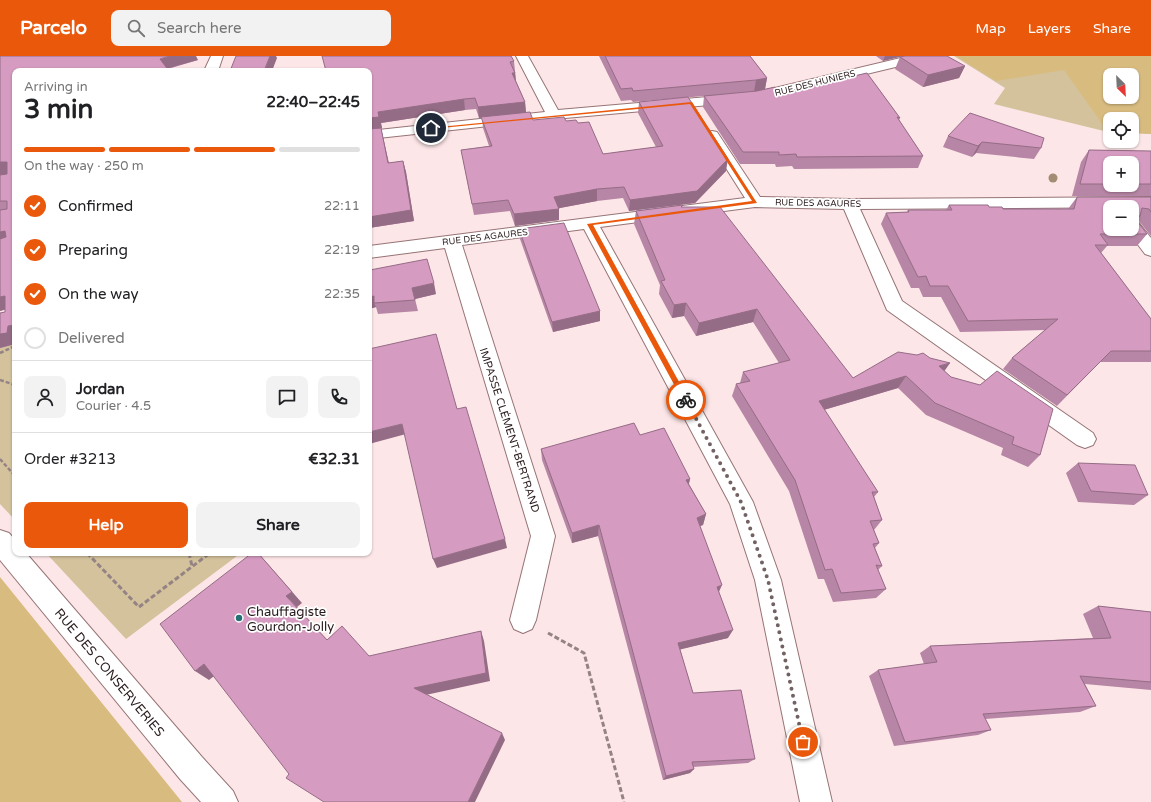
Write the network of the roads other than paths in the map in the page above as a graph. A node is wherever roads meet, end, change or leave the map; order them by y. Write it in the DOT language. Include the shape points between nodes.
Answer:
graph roads {
  1 [pos="217,56"];
  2 [pos="522,56"];
  3 [pos="862,56"];
  4 [pos="925,56"];
  5 [pos="880,67"];
  6 [pos="212,68"];
  7 [pos="691,103"];
  8 [pos="554,115"];
  9 [pos="372,135"];
  10 [pos="755,202"];
  11 [pos="1151,202"];
  12 [pos="1139,203"];
  13 [pos="850,204"];
  14 [pos="1103,205"];
  15 [pos="590,224"];
  16 [pos="1139,235"];
  17 [pos="452,242"];
  18 [pos="1151,250"];
  19 [pos="372,252"];
  20 [pos="1085,439"];
  21 [pos="0,541"];
  22 [pos="12,555"];
  23 [pos="13,556"];
  24 [pos="523,620"];
  25 [pos="222,802"];
  26 [pos="816,802"];
  1 -- 6 [label="street"];
  2 -- 8 [label="street"];
  3 -- 5 [label="street"];
  4 -- 5 [label="street, RUE DES HUNIERS"];
  5 -- 7 [label="street, RUE DES HUNIERS" via="765,96"];
  7 -- 8 [label="street, RUE DES HUNIERS"];
  7 -- 10 [label="street"];
  8 -- 9 [label="street, RUE DES HUNIERS"];
  10 -- 13 [label="street, RUE DES AGAURES"];
  10 -- 15 [label="street, RUE DES AGAURES"];
  11 -- 12 [label="street, RUE DES AGAURES"];
  13 -- 14 [label="street, RUE DES AGAURES"];
  13 -- 20 [label="street" via="894,305"];
  15 -- 17 [label="street, RUE DES AGAURES"];
  15 -- 26 [label="street" via="741,502 768,580"];
  16 -- 18 [label="street"];
  17 -- 19 [label="street, RUE DES AGAURES"];
  17 -- 24 [label="street, IMPASSE CLÉMENT-BERTRAND" via="543,536"];
  21 -- 22 [label="street, RUE DES CONSERVERIES"];
  23 -- 25 [label="street, RUE DES CONSERVERIES"];
}
